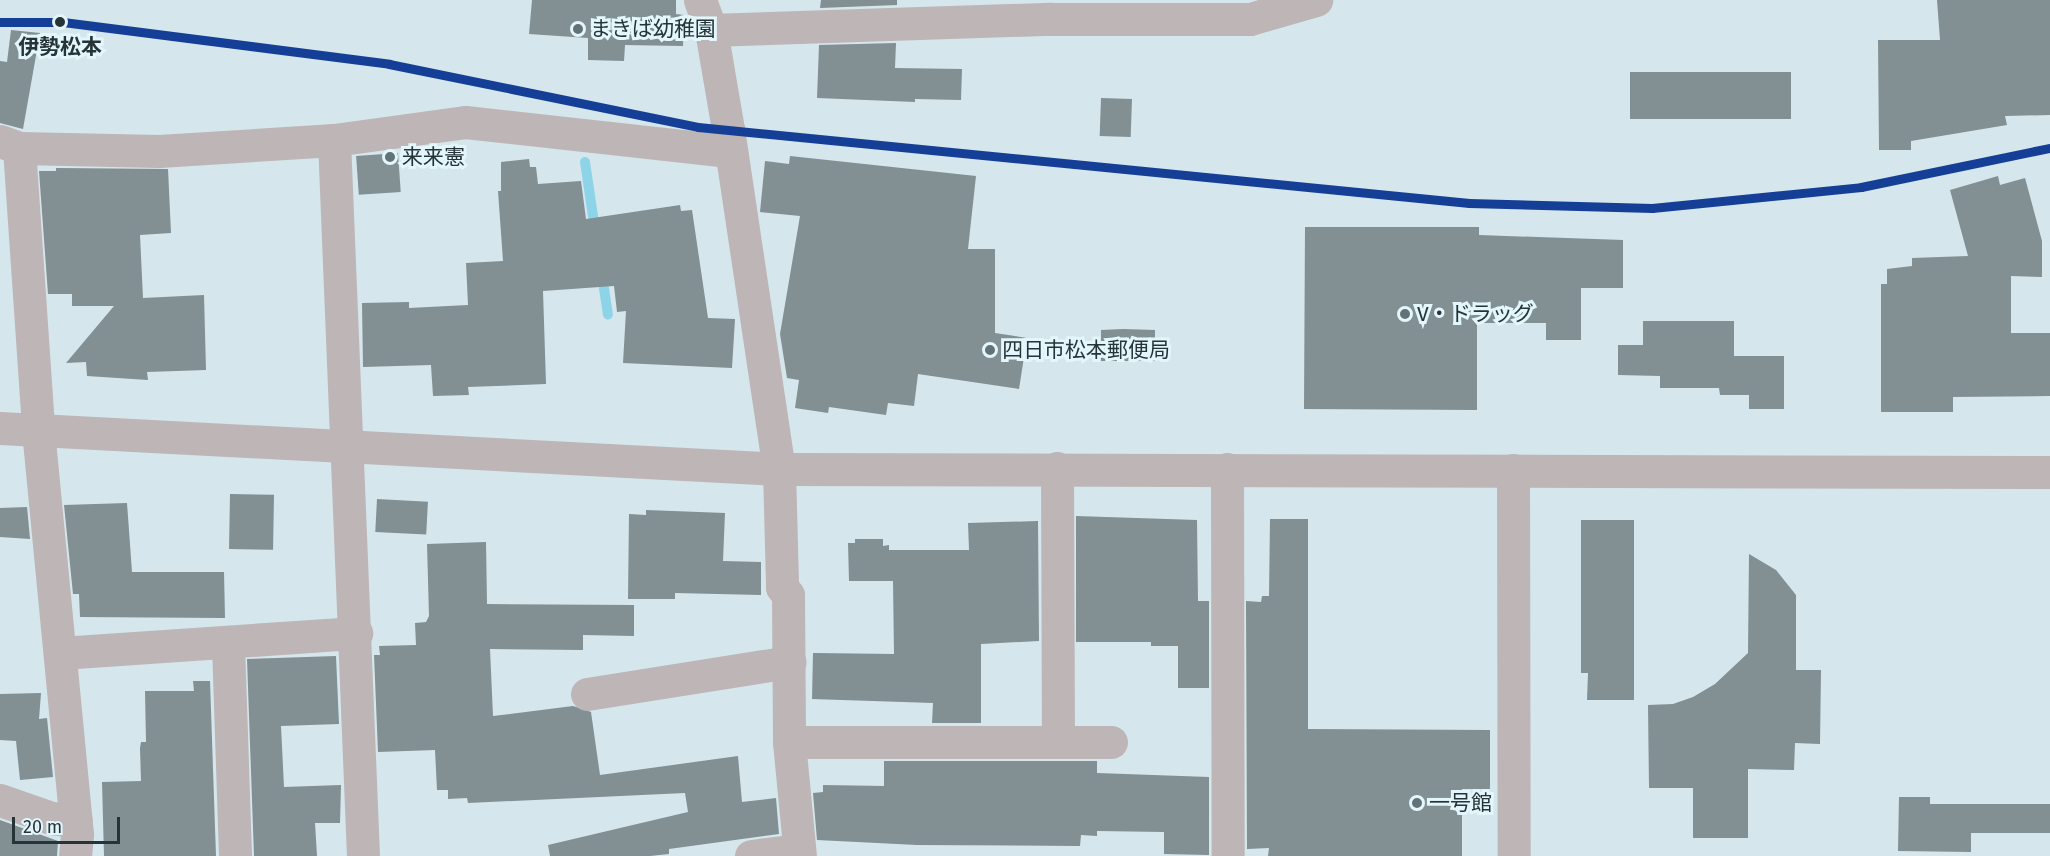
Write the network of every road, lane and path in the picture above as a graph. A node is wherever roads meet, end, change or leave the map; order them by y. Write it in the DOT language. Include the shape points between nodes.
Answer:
graph roads {
  1 [pos="1316,0"];
  2 [pos="705,15"];
  3 [pos="334,140"];
  4 [pos="10,144"];
  5 [pos="729,151"];
  6 [pos="0,428"];
  7 [pos="38,430"];
  8 [pos="347,449"];
  9 [pos="1057,468"];
  10 [pos="779,469"];
  11 [pos="1227,469"];
  12 [pos="1513,470"];
  13 [pos="2050,472"];
  14 [pos="356,633"];
  15 [pos="228,644"];
  16 [pos="61,652"];
  17 [pos="789,663"];
  18 [pos="587,694"];
  19 [pos="1058,740"];
  20 [pos="789,742"];
  21 [pos="1112,742"];
  22 [pos="0,800"];
  23 [pos="76,821"];
  24 [pos="800,853"];
  25 [pos="75,856"];
  26 [pos="236,856"];
  27 [pos="363,856"];
  28 [pos="751,856"];
  29 [pos="1228,856"];
  30 [pos="1514,856"];
  1 -- 2 [label="street" via="1250,19"];
  2 -- 5 [label="street"];
  3 -- 4 [label="street" via="159,151"];
  3 -- 5 [label="street" via="465,122"];
  3 -- 8 [label="street"];
  4 -- 7 [label="street"];
  5 -- 10 [label="street"];
  6 -- 7 [label="street"];
  7 -- 8 [label="street"];
  7 -- 16 [label="street"];
  8 -- 10 [label="street"];
  8 -- 14 [label="street"];
  9 -- 10 [label="street"];
  9 -- 11 [label="street"];
  9 -- 19 [label="street"];
  10 -- 17 [label="street" via="782,587 788,595"];
  11 -- 12 [label="street"];
  11 -- 29 [label="street"];
  12 -- 13 [label="street"];
  12 -- 30 [label="street"];
  14 -- 15 [label="street" via="238,639"];
  14 -- 27 [label="street"];
  15 -- 16 [label="street"];
  15 -- 26 [label="street"];
  16 -- 23 [label="street"];
  17 -- 18 [label="street"];
  17 -- 20 [label="street"];
  19 -- 20 [label="street"];
  19 -- 21 [label="street"];
  20 -- 24 [label="street"];
  22 -- 23 [label="street" via="51,819"];
  23 -- 25 [label="street"];
  24 -- 28 [label="street"];
}
